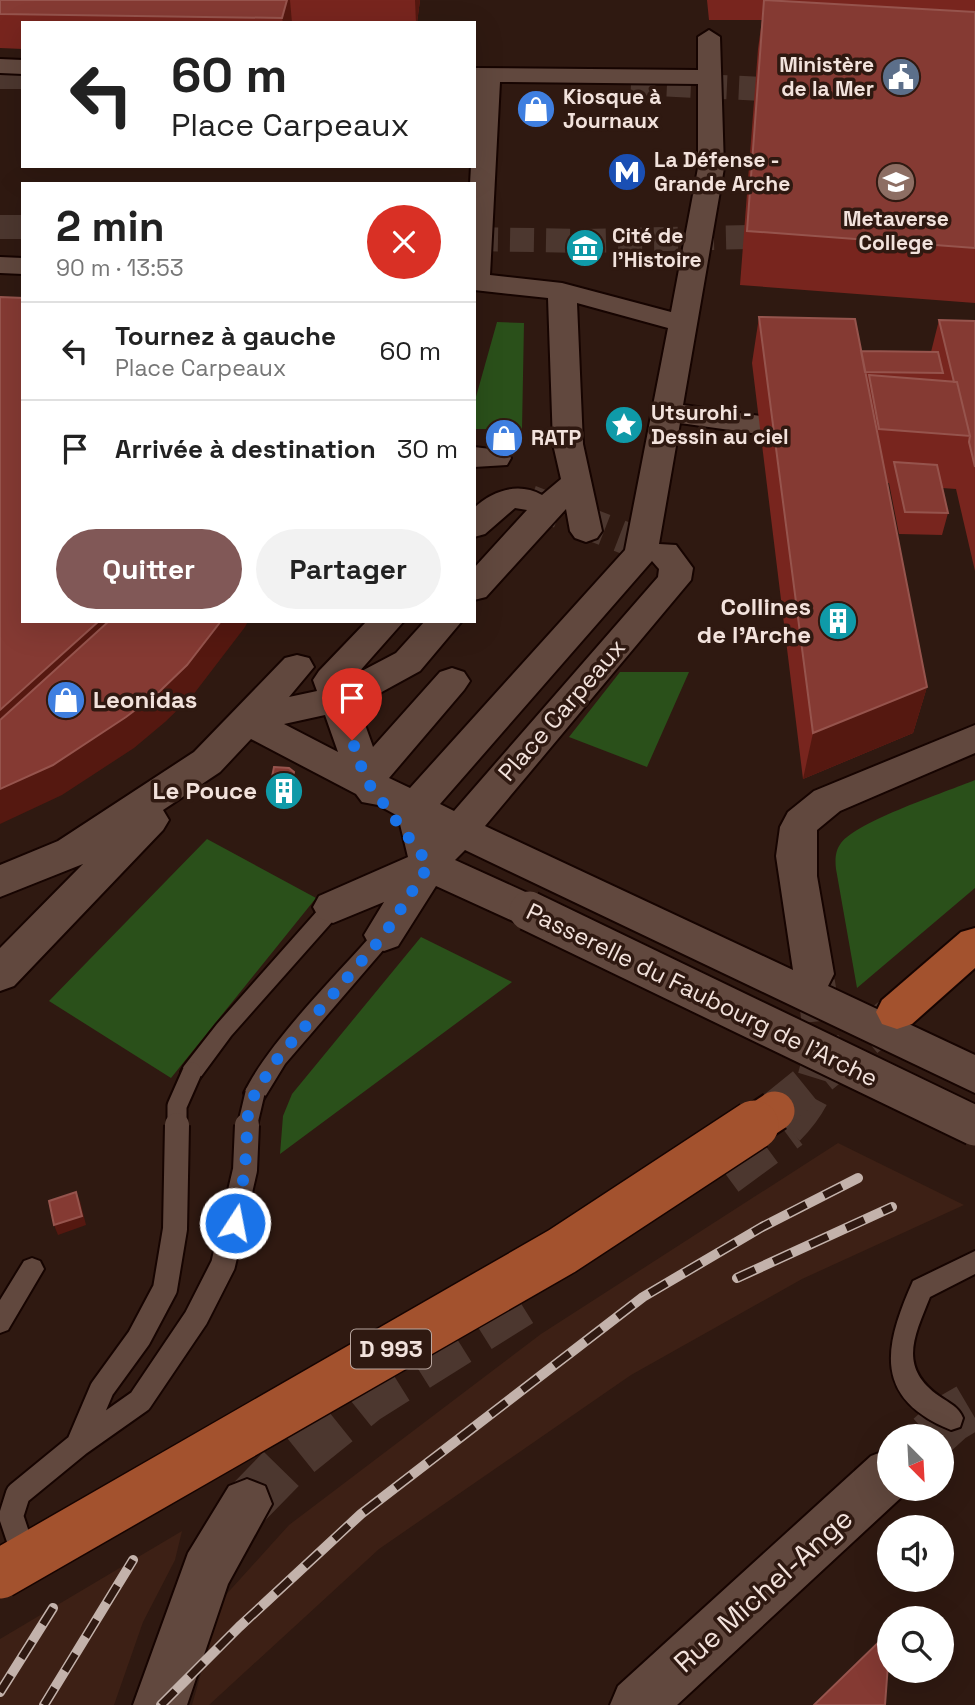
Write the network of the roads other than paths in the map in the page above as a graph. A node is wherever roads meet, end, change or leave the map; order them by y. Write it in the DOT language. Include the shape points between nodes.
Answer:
graph roads {
  1 [pos="709,37"];
  2 [pos="0,66"];
  3 [pos="21,67"];
  4 [pos="481,75"];
  5 [pos="710,77"];
  6 [pos="0,265"];
  7 [pos="21,266"];
  8 [pos="476,274"];
  9 [pos="476,282"];
  10 [pos="562,291"];
  11 [pos="685,324"];
  12 [pos="666,412"];
  13 [pos="781,428"];
  14 [pos="577,482"];
  15 [pos="530,501"];
  16 [pos="478,518"];
  17 [pos="586,531"];
  18 [pos="653,553"];
  19 [pos="476,587"];
  20 [pos="385,623"];
  21 [pos="443,623"];
  22 [pos="296,667"];
  23 [pos="452,681"];
  24 [pos="337,699"];
  25 [pos="245,720"];
  26 [pos="975,738"];
  27 [pos="207,762"];
  28 [pos="366,780"];
  29 [pos="415,807"];
  30 [pos="458,830"];
  31 [pos="429,865"];
  32 [pos="0,882"];
  33 [pos="333,907"];
  34 [pos="384,935"];
  35 [pos="964,954"];
  36 [pos="0,974"];
  37 [pos="814,974"];
  38 [pos="897,1012"];
  39 [pos="975,1075"];
  40 [pos="775,1111"];
  41 [pos="975,1126"];
  42 [pos="975,1262"];
  43 [pos="32,1269"];
  44 [pos="0,1322"];
  45 [pos="951,1418"];
  46 [pos="79,1444"];
  47 [pos="877,1485"];
  48 [pos="247,1504"];
  49 [pos="12,1566"];
  50 [pos="160,1705"];
  51 [pos="637,1705"];
  1 -- 5 [label="street, Place Carpeaux"];
  2 -- 3 [label="street"];
  4 -- 5 [label="street"];
  4 -- 8 [label="street"];
  5 -- 11 [label="street, Place Carpeaux" via="711,167"];
  6 -- 7 [label="street"];
  9 -- 10 [label="street"];
  10 -- 11 [label="street"];
  10 -- 14 [label="street" via="568,444"];
  11 -- 12 [label="street, Place Carpeaux"];
  12 -- 13 [label="street"];
  12 -- 18 [label="street, Place Carpeaux"];
  14 -- 17 [label="street"];
  14 -- 19 [label="street" via="543,512"];
  15 -- 16 [label="street" via="506,500"];
  18 -- 29 [label="street, Place Carpeaux"];
  18 -- 30 [label="street, Place Carpeaux" via="676,568 674,580"];
  20 -- 24 [label="street" via="331,680"];
  21 -- 24 [label="street" via="408,662"];
  22 -- 25 [label="street"];
  23 -- 28 [label="street"];
  24 -- 25 [label="street"];
  24 -- 28 [label="street"];
  25 -- 27 [label="street"];
  25 -- 28 [label="street"];
  26 -- 37 [label="street" via="827,801 799,826 795,853"];
  27 -- 32 [label="street" via="72,852"];
  27 -- 36 [label="street"];
  28 -- 29 [label="street"];
  28 -- 31 [label="street"];
  29 -- 30 [label="street"];
  29 -- 31 [label="street"];
  30 -- 31 [label="street, Place Carpeaux"];
  30 -- 39 [label="street"];
  31 -- 33 [label="street"];
  31 -- 34 [label="street, Place Carpeaux"];
  31 -- 41 [label="street, Passerelle du Faubourg de l'Arche, bridge"];
  33 -- 46 [label="lane, bridge" via="192,1072 177,1106 175,1218 165,1289 139,1338 102,1389"];
  34 -- 46 [label="lane, bridge" via="278,1058 255,1093 248,1113 245,1170 223,1265 196,1318 140,1401"];
  35 -- 38 [label="main road"];
  40 -- 49 [label="main road, D 993, bridge" via="562,1251"];
  42 -- 45 [label="lane" via="921,1289 901,1339 908,1387"];
  43 -- 44 [label="lane"];
  46 -- 49 [label="lane, bridge" via="14,1501"];
  47 -- 51 [label="street, Rue Michel-Ange"];
  48 -- 50 [label="street" via="206,1571"];
}
